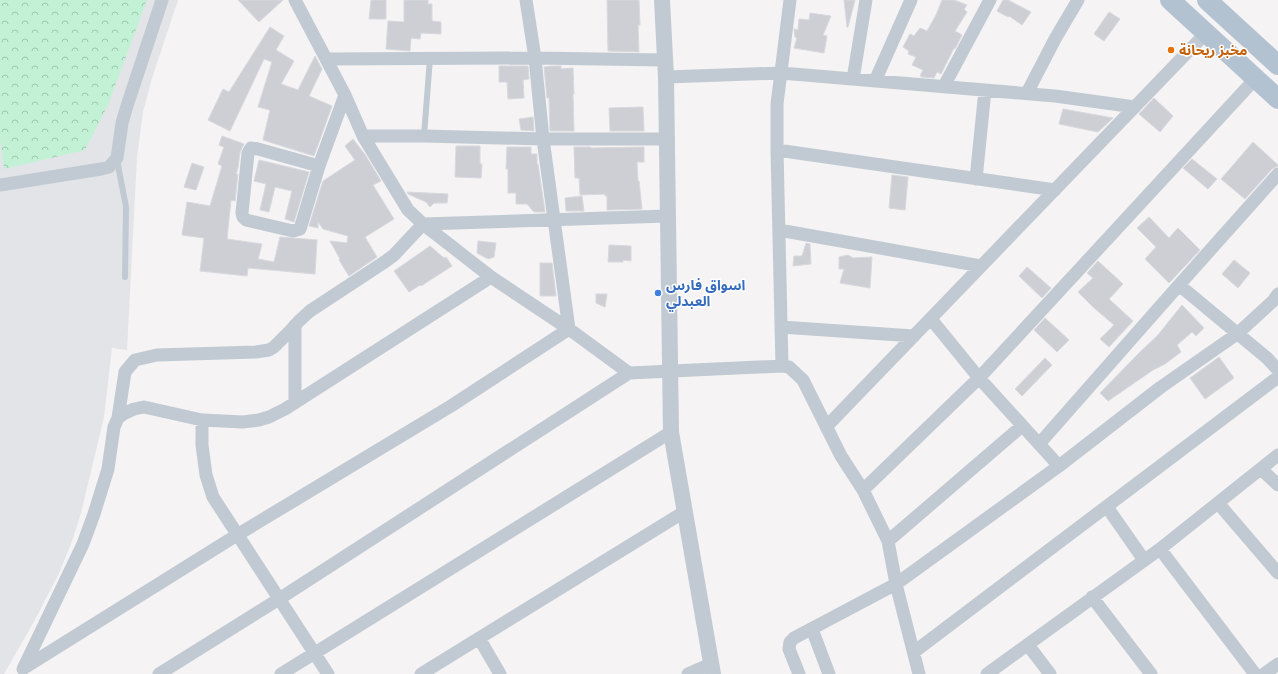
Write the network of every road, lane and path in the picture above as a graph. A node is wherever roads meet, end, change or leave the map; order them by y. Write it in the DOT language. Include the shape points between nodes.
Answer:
graph roads {
  1 [pos="162,0"];
  2 [pos="295,0"];
  3 [pos="526,0"];
  4 [pos="662,0"];
  5 [pos="790,0"];
  6 [pos="866,0"];
  7 [pos="911,0"];
  8 [pos="990,0"];
  9 [pos="1078,0"];
  10 [pos="1170,0"];
  11 [pos="1213,5"];
  12 [pos="1203,30"];
  13 [pos="430,58"];
  14 [pos="535,58"];
  15 [pos="326,60"];
  16 [pos="664,60"];
  17 [pos="1278,65"];
  18 [pos="781,73"];
  19 [pos="666,77"];
  20 [pos="1256,78"];
  21 [pos="853,79"];
  22 [pos="875,81"];
  23 [pos="944,86"];
  24 [pos="985,90"];
  25 [pos="1027,93"];
  26 [pos="345,95"];
  27 [pos="1278,99"];
  28 [pos="1135,107"];
  29 [pos="363,136"];
  30 [pos="424,136"];
  31 [pos="543,139"];
  32 [pos="666,139"];
  33 [pos="777,150"];
  34 [pos="117,158"];
  35 [pos="319,166"];
  36 [pos="1278,174"];
  37 [pos="976,179"];
  38 [pos="0,185"];
  39 [pos="1055,190"];
  40 [pos="667,216"];
  41 [pos="554,220"];
  42 [pos="423,224"];
  43 [pos="779,230"];
  44 [pos="981,266"];
  45 [pos="125,277"];
  46 [pos="491,277"];
  47 [pos="1179,285"];
  48 [pos="1278,294"];
  49 [pos="931,318"];
  50 [pos="295,325"];
  51 [pos="781,328"];
  52 [pos="569,329"];
  53 [pos="1237,334"];
  54 [pos="914,336"];
  55 [pos="782,366"];
  56 [pos="1278,370"];
  57 [pos="669,371"];
  58 [pos="629,373"];
  59 [pos="979,378"];
  60 [pos="1278,378"];
  61 [pos="295,403"];
  62 [pos="118,418"];
  63 [pos="202,420"];
  64 [pos="1022,426"];
  65 [pos="826,427"];
  66 [pos="670,432"];
  67 [pos="1039,444"];
  68 [pos="1278,455"];
  69 [pos="1058,466"];
  70 [pos="1261,469"];
  71 [pos="1278,485"];
  72 [pos="863,490"];
  73 [pos="1218,503"];
  74 [pos="1107,507"];
  75 [pos="684,512"];
  76 [pos="237,535"];
  77 [pos="888,541"];
  78 [pos="1160,549"];
  79 [pos="1144,560"];
  80 [pos="1278,573"];
  81 [pos="896,584"];
  82 [pos="1092,598"];
  83 [pos="279,599"];
  84 [pos="812,629"];
  85 [pos="479,638"];
  86 [pos="1028,645"];
  87 [pos="914,652"];
  88 [pos="315,653"];
  89 [pos="1278,664"];
  90 [pos="712,669"];
  91 [pos="22,671"];
  92 [pos="163,673"];
  93 [pos="281,674"];
  94 [pos="328,674"];
  95 [pos="421,674"];
  96 [pos="500,674"];
  97 [pos="688,674"];
  98 [pos="799,674"];
  99 [pos="829,674"];
  100 [pos="919,674"];
  101 [pos="988,674"];
  102 [pos="1050,674"];
  103 [pos="1151,674"];
  104 [pos="1255,674"];
  105 [pos="1264,674"];
  1 -- 34 [label="street" via="126,109"];
  2 -- 15 [label="street"];
  3 -- 14 [label="street"];
  4 -- 16 [label="street"];
  5 -- 18 [label="street"];
  6 -- 21 [label="street"];
  7 -- 22 [label="street"];
  8 -- 23 [label="street"];
  9 -- 25 [label="street"];
  10 -- 12 [label="main road"];
  11 -- 12 [label="main road" via="1214,10 1206,13 1201,20"];
  11 -- 17 [label="main road"];
  12 -- 20 [label="main road"];
  12 -- 28 [label="street"];
  13 -- 14 [label="street"];
  13 -- 15 [label="street"];
  13 -- 30 [label="lane"];
  14 -- 16 [label="street"];
  14 -- 31 [label="street"];
  15 -- 26 [label="street"];
  16 -- 19 [label="street"];
  18 -- 19 [label="street"];
  18 -- 21 [label="street"];
  18 -- 33 [label="street" via="777,104"];
  19 -- 32 [label="street"];
  20 -- 27 [label="main road"];
  20 -- 59 [label="street"];
  21 -- 22 [label="street"];
  22 -- 23 [label="street"];
  23 -- 24 [label="street"];
  24 -- 25 [label="street"];
  24 -- 37 [label="street"];
  25 -- 28 [label="street"];
  26 -- 29 [label="street"];
  26 -- 35 [label="street"];
  28 -- 39 [label="street"];
  29 -- 30 [label="street"];
  29 -- 42 [label="street" via="408,210"];
  30 -- 31 [label="street"];
  31 -- 32 [label="street"];
  31 -- 41 [label="street"];
  32 -- 40 [label="street"];
  33 -- 37 [label="street"];
  33 -- 43 [label="street"];
  34 -- 38 [label="street" via="109,167 101,170"];
  34 -- 45 [label="lane" via="126,207"];
  35 -- 35 [label="street" via="298,230 270,226 243,217 248,152 251,148"];
  36 -- 47 [label="street"];
  37 -- 39 [label="street"];
  39 -- 44 [label="street"];
  40 -- 41 [label="street"];
  40 -- 57 [label="street"];
  41 -- 42 [label="street"];
  41 -- 52 [label="street"];
  42 -- 46 [label="street"];
  42 -- 50 [label="street" via="386,260 310,311"];
  43 -- 44 [label="street"];
  43 -- 51 [label="street"];
  44 -- 49 [label="street"];
  46 -- 52 [label="street"];
  46 -- 61 [label="street"];
  47 -- 53 [label="street"];
  47 -- 67 [label="street"];
  48 -- 53 [label="street"];
  49 -- 54 [label="street"];
  49 -- 59 [label="street"];
  50 -- 61 [label="street"];
  50 -- 62 [label="street" via="274,347 263,352 157,355 135,360 125,372"];
  51 -- 54 [label="street"];
  51 -- 55 [label="street"];
  52 -- 58 [label="street"];
  52 -- 76 [label="street" via="451,406"];
  53 -- 56 [label="street"];
  53 -- 69 [label="street" via="1161,387"];
  54 -- 65 [label="street"];
  55 -- 57 [label="street"];
  55 -- 65 [label="street" via="789,367 803,380"];
  57 -- 58 [label="street"];
  57 -- 66 [label="street"];
  58 -- 83 [label="street"];
  59 -- 64 [label="street"];
  59 -- 72 [label="street"];
  60 -- 74 [label="street"];
  61 -- 63 [label="street" via="277,414 259,420"];
  62 -- 63 [label="street" via="134,409 144,407"];
  62 -- 91 [label="street" via="114,427 108,469 83,544"];
  63 -- 76 [label="street" via="206,475 213,497"];
  64 -- 67 [label="street"];
  64 -- 77 [label="street"];
  65 -- 72 [label="street"];
  66 -- 75 [label="street"];
  66 -- 88 [label="street"];
  67 -- 69 [label="street"];
  68 -- 70 [label="street"];
  69 -- 81 [label="street"];
  70 -- 71 [label="street"];
  70 -- 73 [label="street"];
  72 -- 77 [label="street"];
  73 -- 78 [label="street"];
  73 -- 80 [label="street"];
  74 -- 79 [label="street"];
  74 -- 87 [label="street"];
  75 -- 85 [label="street"];
  75 -- 90 [label="street"];
  76 -- 83 [label="street"];
  76 -- 91 [label="street"];
  77 -- 81 [label="street"];
  78 -- 79 [label="street"];
  78 -- 104 [label="street"];
  79 -- 82 [label="street"];
  81 -- 84 [label="street"];
  81 -- 87 [label="street"];
  82 -- 86 [label="street"];
  82 -- 103 [label="street"];
  83 -- 88 [label="street"];
  83 -- 92 [label="street"];
  84 -- 98 [label="street" via="790,642 789,648"];
  84 -- 99 [label="street"];
  85 -- 95 [label="street"];
  85 -- 96 [label="street"];
  86 -- 101 [label="street"];
  86 -- 102 [label="street"];
  87 -- 100 [label="street"];
  88 -- 93 [label="street"];
  88 -- 94 [label="street"];
  89 -- 105 [label="street"];
  90 -- 97 [label="street"];
}
